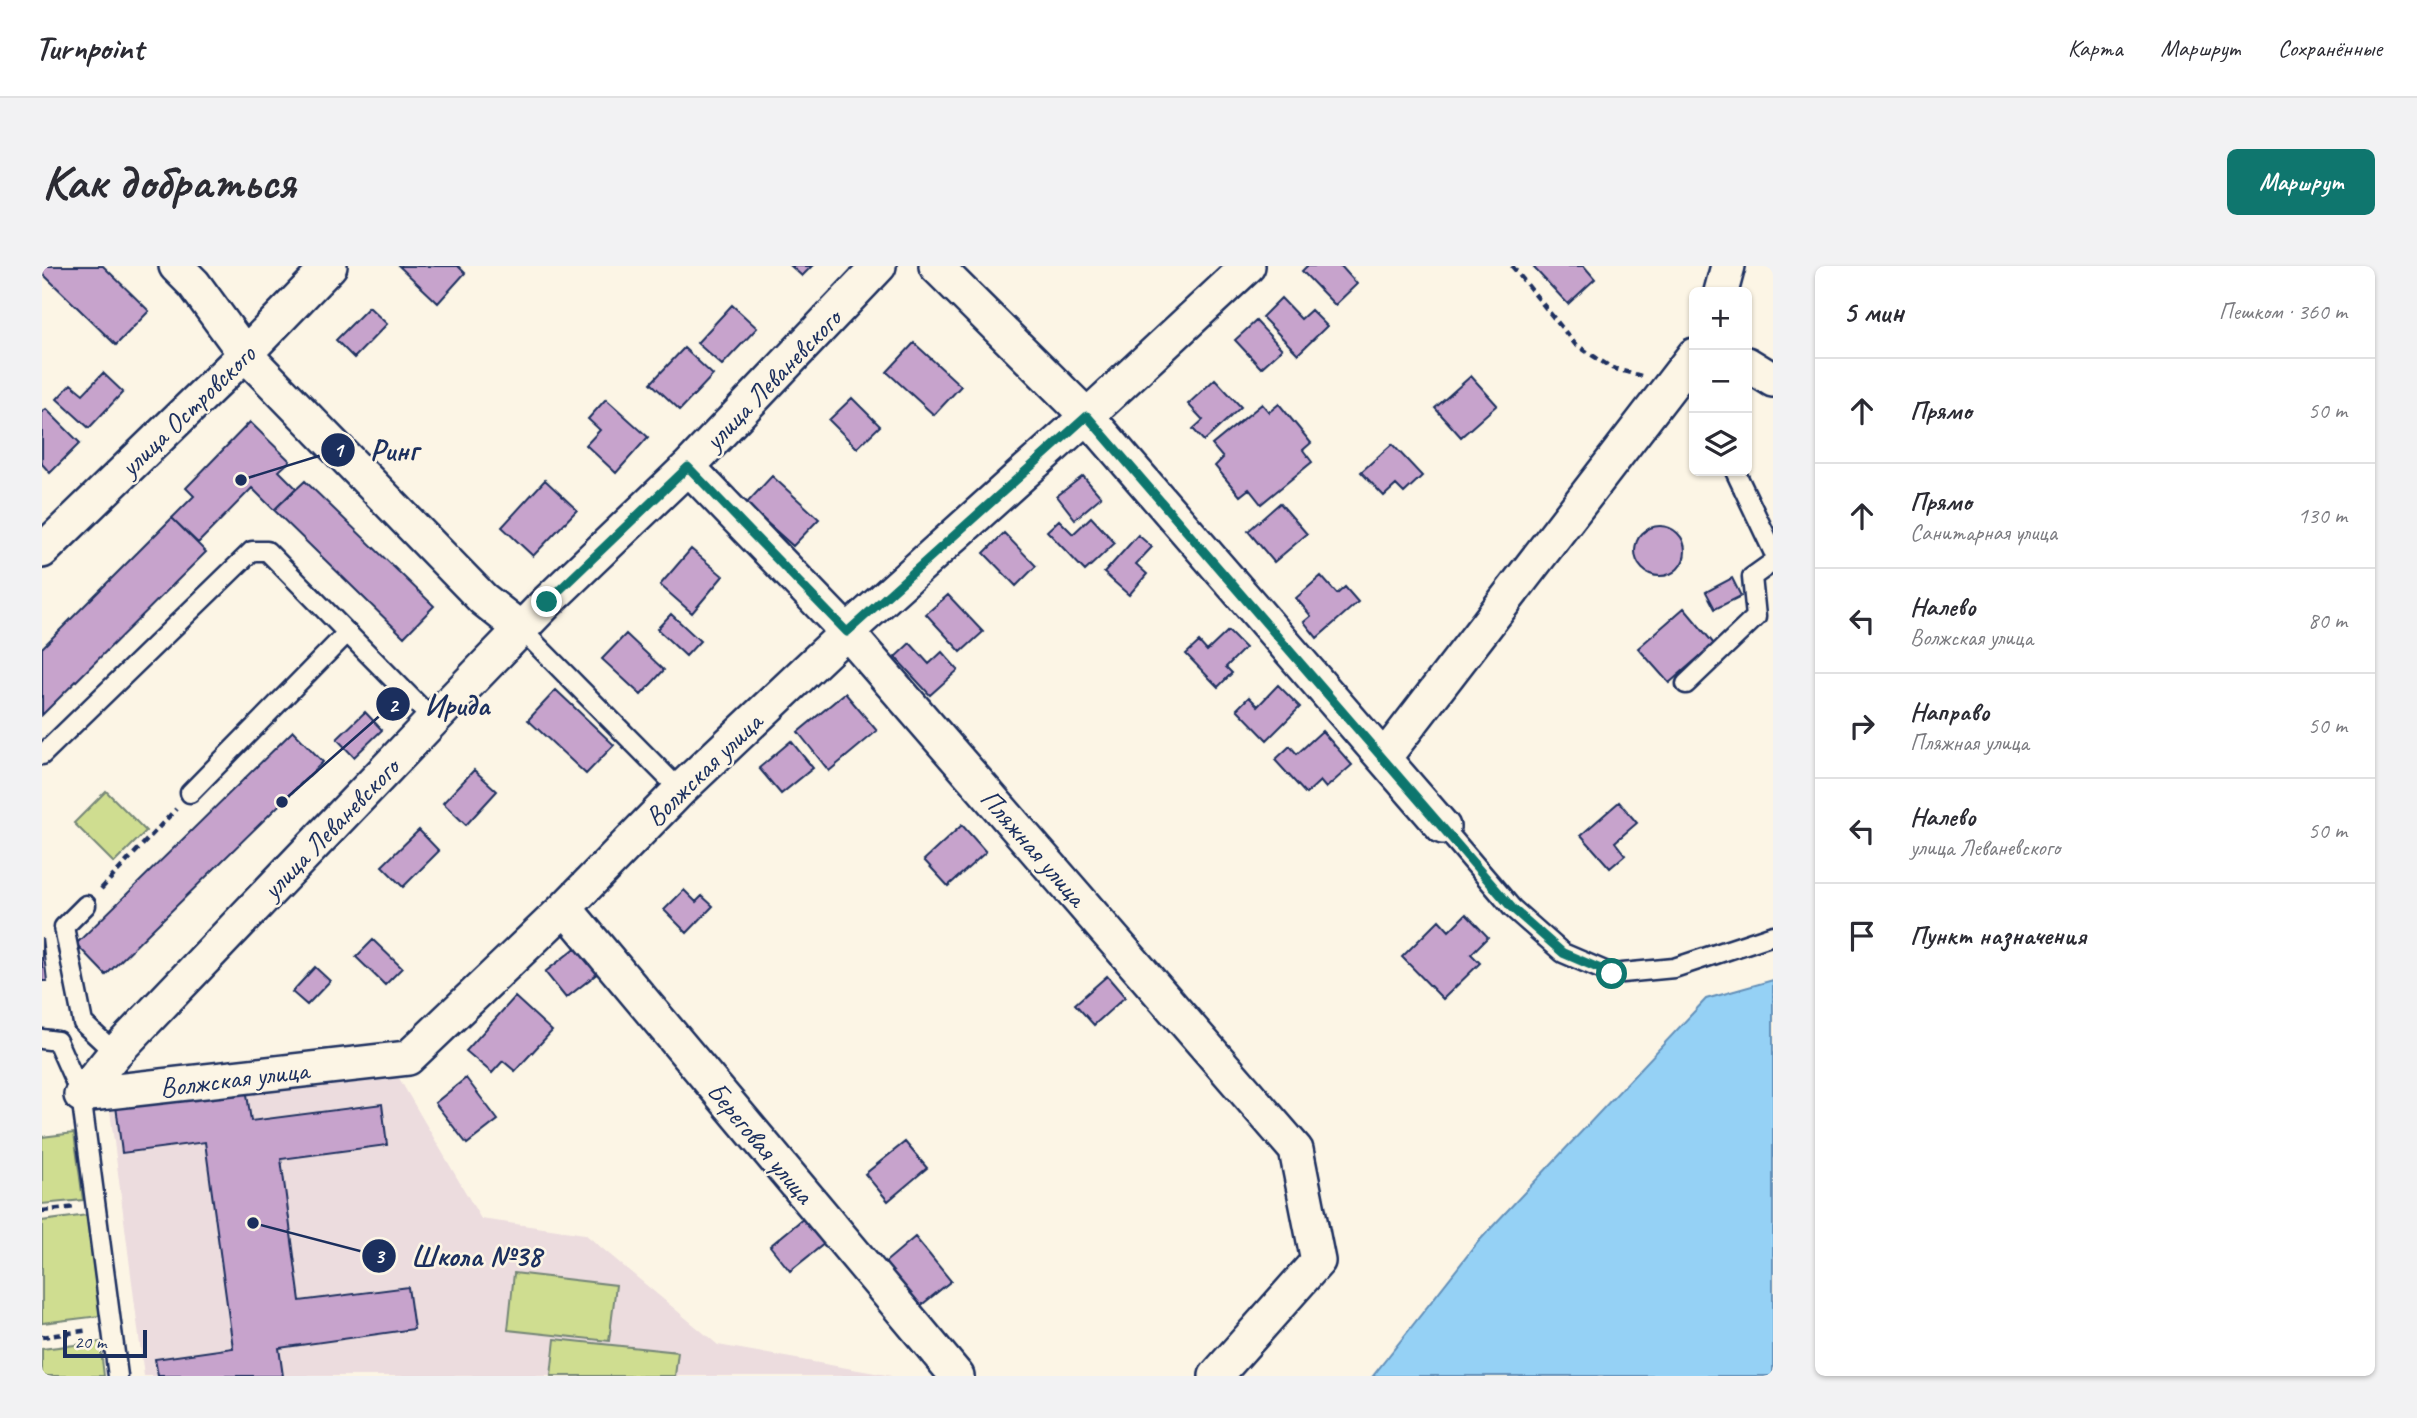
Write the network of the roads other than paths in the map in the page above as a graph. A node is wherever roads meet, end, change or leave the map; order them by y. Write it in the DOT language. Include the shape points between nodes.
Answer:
graph roads {
  1 [pos="176,266"];
  2 [pos="330,266"];
  3 [pos="879,266"];
  4 [pos="936,266"];
  5 [pos="1248,266"];
  6 [pos="1728,266"];
  7 [pos="1722,287"];
  8 [pos="245,354"];
  9 [pos="1752,367"];
  10 [pos="1687,372"];
  11 [pos="1773,380"];
  12 [pos="1087,416"];
  13 [pos="688,467"];
  14 [pos="1737,476"];
  15 [pos="42,551"];
  16 [pos="1773,551"];
  17 [pos="1773,562"];
  18 [pos="521,629"];
  19 [pos="847,632"];
  20 [pos="347,633"];
  21 [pos="1686,684"];
  22 [pos="433,720"];
  23 [pos="42,755"];
  24 [pos="1384,758"];
  25 [pos="680,790"];
  26 [pos="190,793"];
  27 [pos="1443,827"];
  28 [pos="86,905"];
  29 [pos="565,908"];
  30 [pos="1773,935"];
  31 [pos="42,1039"];
  32 [pos="115,1053"];
  33 [pos="81,1095"];
  34 [pos="118,1376"];
  35 [pos="957,1376"];
  36 [pos="1216,1376"];
  1 -- 8 [label="street"];
  2 -- 8 [label="street, улица Островского"];
  3 -- 13 [label="street, улица Леваневского"];
  4 -- 12 [label="street"];
  5 -- 12 [label="street, Волжская улица"];
  6 -- 7 [label="street"];
  8 -- 15 [label="street, улица Островского"];
  8 -- 18 [label="street" via="483,599"];
  9 -- 11 [label="street"];
  10 -- 24 [label="street"];
  12 -- 19 [label="street, Волжская улица"];
  12 -- 24 [label="street"];
  13 -- 18 [label="street, улица Леваневского"];
  13 -- 19 [label="street, Пляжная улица"];
  14 -- 16 [label="lane"];
  17 -- 21 [label="lane" via="1752,577 1756,617"];
  18 -- 22 [label="street, улица Леваневского"];
  18 -- 25 [label="lane"];
  19 -- 25 [label="street, Волжская улица"];
  19 -- 36 [label="street, Пляжная улица" via="1296,1150 1318,1261"];
  20 -- 22 [label="lane"];
  20 -- 23 [label="lane" via="267,551 251,551"];
  20 -- 26 [label="lane"];
  22 -- 32 [label="street, улица Леваневского"];
  24 -- 27 [label="street"];
  25 -- 29 [label="street, Волжская улица"];
  27 -- 30 [label="lane" via="1512,908 1563,953 1612,974 1674,968"];
  28 -- 32 [label="lane" via="64,926 73,975 83,1023"];
  29 -- 33 [label="street, Волжская улица" via="408,1058"];
  29 -- 35 [label="street, Береговая улица"];
  31 -- 33 [label="lane" via="57,1041"];
  32 -- 33 [label="street, улица Леваневского"];
  33 -- 34 [label="lane"];
}
